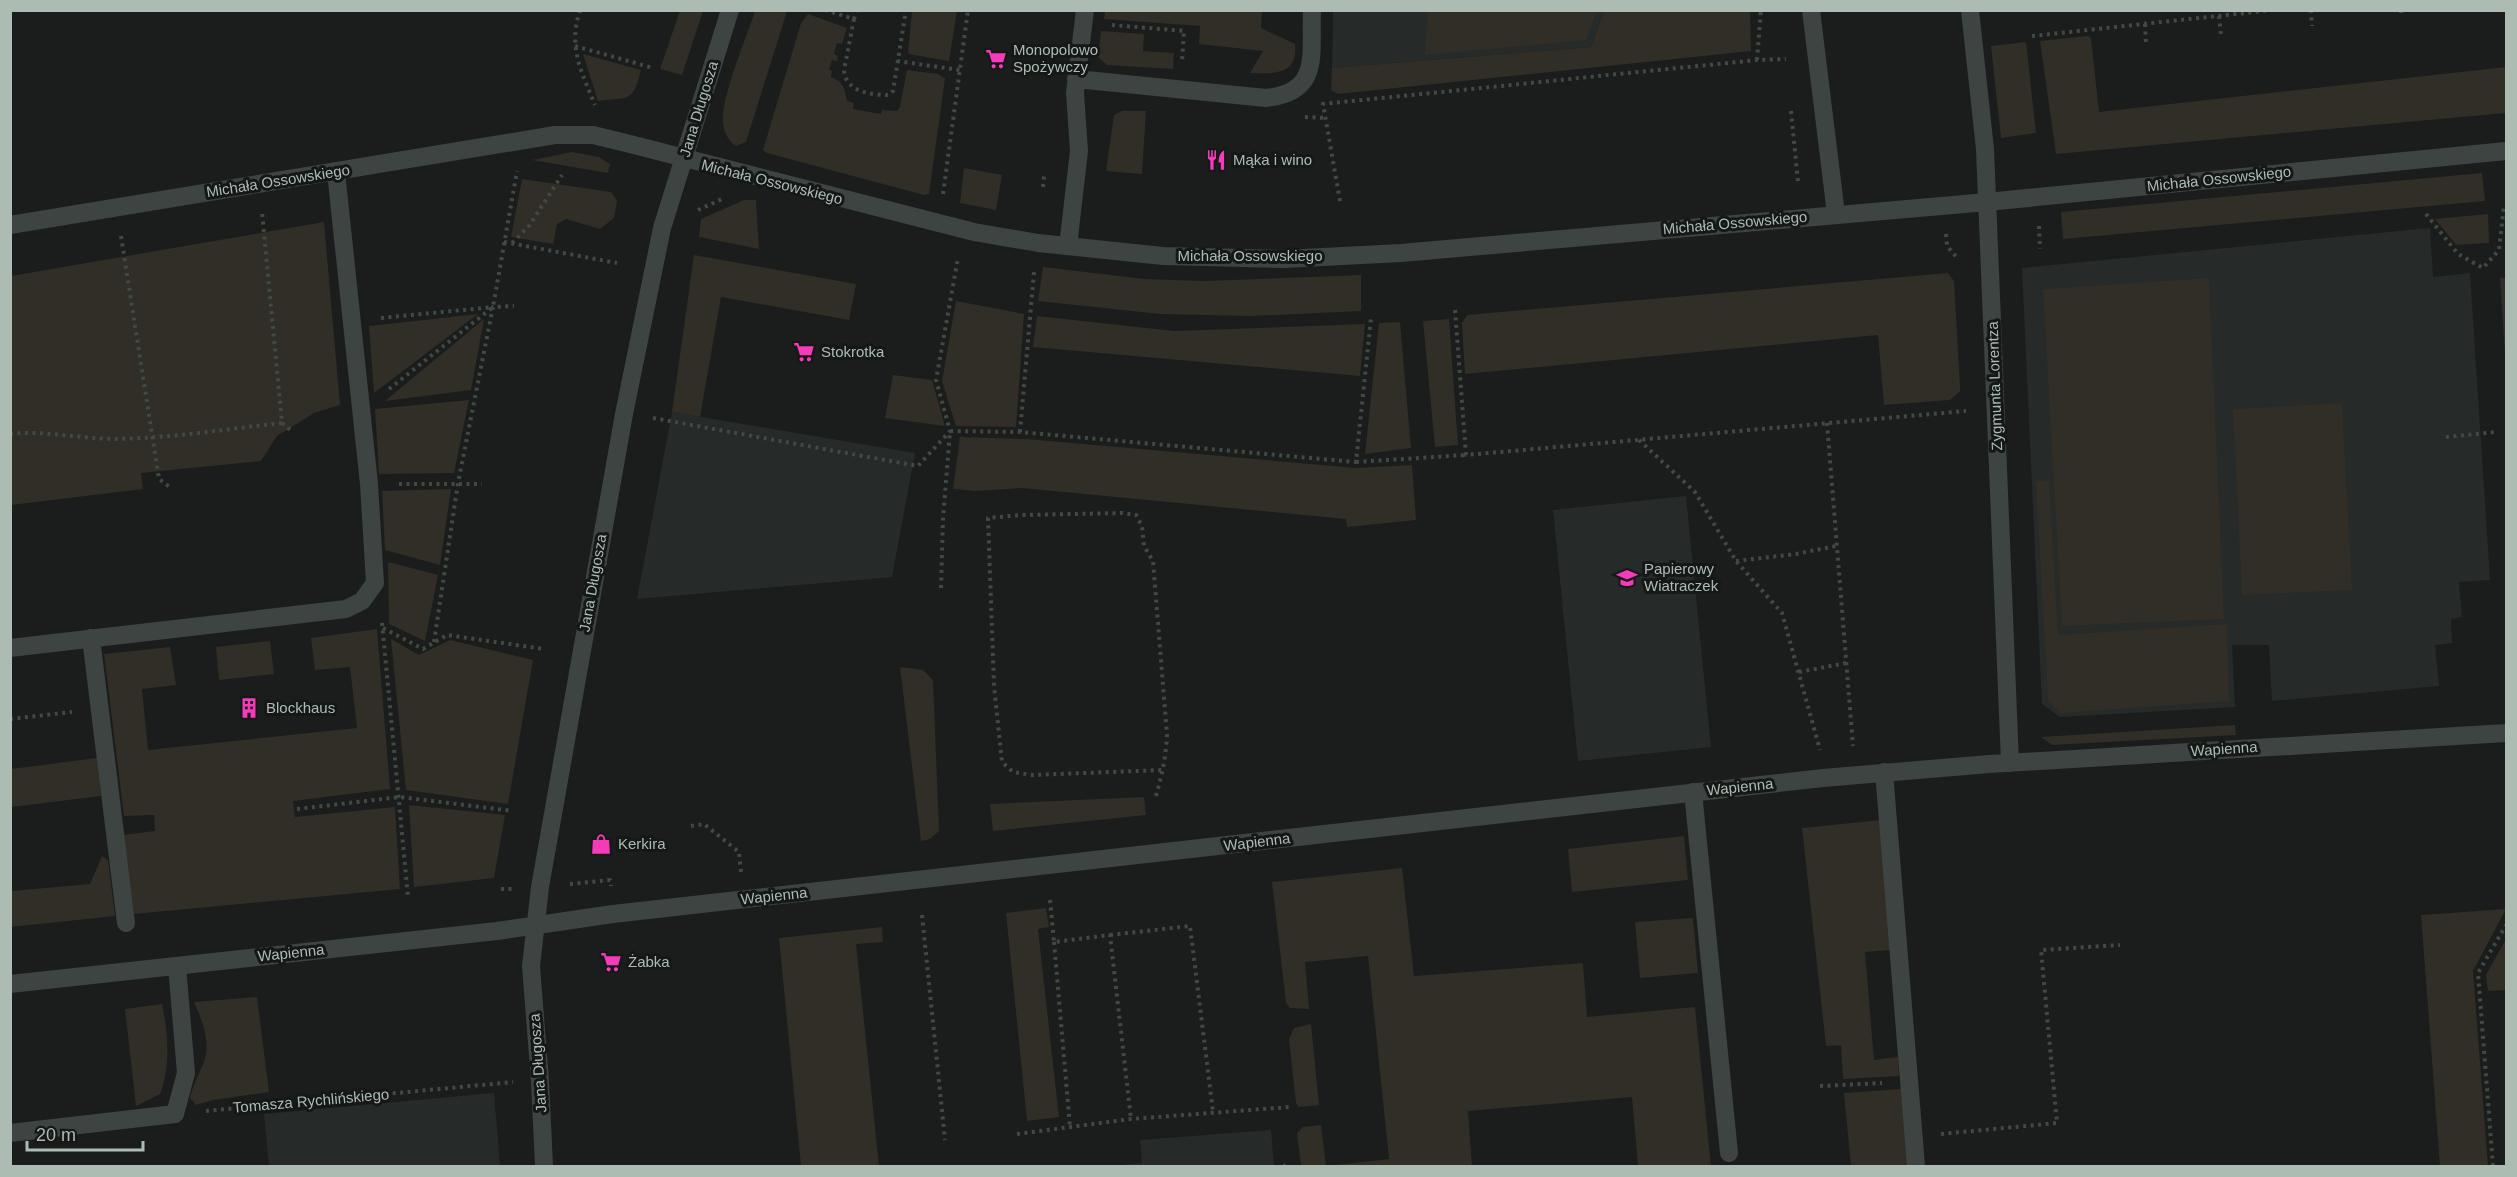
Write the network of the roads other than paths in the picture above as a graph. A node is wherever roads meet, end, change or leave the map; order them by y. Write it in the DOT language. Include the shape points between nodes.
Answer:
graph roads {
  1 [pos="730,10"];
  2 [pos="1312,10"];
  3 [pos="1811,10"];
  4 [pos="1970,10"];
  5 [pos="1084,16"];
  6 [pos="1077,79"];
  7 [pos="2506,151"];
  8 [pos="684,160"];
  9 [pos="336,172"];
  10 [pos="1987,202"];
  11 [pos="1836,214"];
  12 [pos="10,225"];
  13 [pos="1068,246"];
  14 [pos="91,639"];
  15 [pos="10,648"];
  16 [pos="2506,733"];
  17 [pos="2010,763"];
  18 [pos="1884,772"];
  19 [pos="1693,792"];
  20 [pos="126,923"];
  21 [pos="534,925"];
  22 [pos="177,966"];
  23 [pos="10,984"];
  24 [pos="10,1133"];
  25 [pos="1729,1153"];
  26 [pos="544,1167"];
  27 [pos="1916,1167"];
  1 -- 8 [label="street, Jana Długosza"];
  2 -- 6 [label="street" via="1310,70 1303,84 1285,96 1266,98"];
  3 -- 11 [label="street"];
  4 -- 10 [label="street, Zygmunta Lorentza"];
  5 -- 6 [label="street"];
  6 -- 13 [label="street" via="1079,151"];
  7 -- 10 [label="street, Michała Ossowskiego"];
  8 -- 9 [label="street, Michała Ossowskiego" via="576,134"];
  8 -- 13 [label="street, Michała Ossowskiego" via="948,226"];
  8 -- 21 [label="street, Jana Długosza" via="662,228 624,414"];
  9 -- 12 [label="street, Michała Ossowskiego"];
  9 -- 14 [label="street" via="369,484 375,583 362,601 346,609"];
  10 -- 11 [label="street, Michała Ossowskiego"];
  10 -- 17 [label="street, Zygmunta Lorentza"];
  11 -- 13 [label="street, Michała Ossowskiego" via="1401,253 1284,259 1163,256"];
  14 -- 15 [label="street"];
  14 -- 20 [label="street"];
  16 -- 17 [label="street, Wapienna"];
  17 -- 18 [label="street, Wapienna"];
  18 -- 19 [label="street, Wapienna"];
  18 -- 27 [label="street"];
  19 -- 21 [label="street, Wapienna"];
  19 -- 25 [label="street"];
  21 -- 22 [label="street, Wapienna"];
  21 -- 26 [label="street, Jana Długosza" via="531,966"];
  22 -- 23 [label="street, Wapienna"];
  22 -- 24 [label="street" via="186,1073 175,1114"];
}
